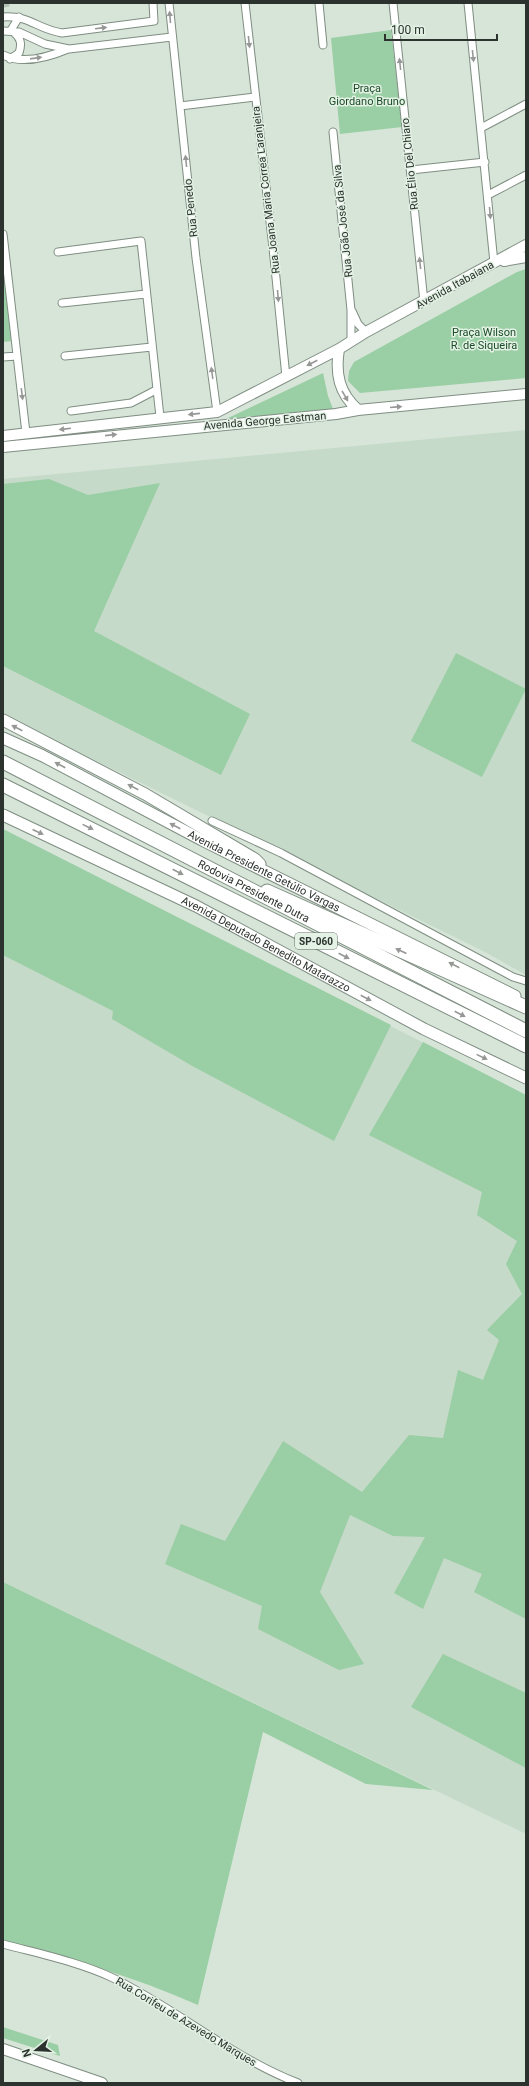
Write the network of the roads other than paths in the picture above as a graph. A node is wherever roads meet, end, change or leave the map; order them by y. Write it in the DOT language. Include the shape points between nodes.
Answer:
graph roads {
  1 [pos="152,3"];
  2 [pos="169,3"];
  3 [pos="245,3"];
  4 [pos="319,3"];
  5 [pos="393,3"];
  6 [pos="468,3"];
  7 [pos="3,17"];
  8 [pos="15,17"];
  9 [pos="11,30"];
  10 [pos="3,31"];
  11 [pos="172,37"];
  12 [pos="324,45"];
  13 [pos="69,49"];
  14 [pos="3,55"];
  15 [pos="7,59"];
  16 [pos="255,97"];
  17 [pos="526,104"];
  18 [pos="180,106"];
  19 [pos="481,128"];
  20 [pos="333,132"];
  21 [pos="485,162"];
  22 [pos="411,170"];
  23 [pos="526,175"];
  24 [pos="488,195"];
  25 [pos="3,234"];
  26 [pos="526,245"];
  27 [pos="58,252"];
  28 [pos="526,257"];
  29 [pos="494,263"];
  30 [pos="146,294"];
  31 [pos="424,302"];
  32 [pos="62,303"];
  33 [pos="351,310"];
  34 [pos="383,324"];
  35 [pos="366,332"];
  36 [pos="351,341"];
  37 [pos="152,347"];
  38 [pos="339,350"];
  39 [pos="17,356"];
  40 [pos="65,356"];
  41 [pos="3,357"];
  42 [pos="286,377"];
  43 [pos="156,390"];
  44 [pos="526,393"];
  45 [pos="358,410"];
  46 [pos="70,411"];
  47 [pos="217,412"];
  48 [pos="160,417"];
  49 [pos="26,434"];
  50 [pos="3,436"];
  51 [pos="3,447"];
  52 [pos="3,720"];
  53 [pos="3,738"];
  54 [pos="3,755"];
  55 [pos="3,762"];
  56 [pos="44,783"];
  57 [pos="3,785"];
  58 [pos="3,815"];
  59 [pos="212,821"];
  60 [pos="202,865"];
  61 [pos="272,875"];
  62 [pos="526,981"];
  63 [pos="526,1002"];
  64 [pos="526,1007"];
  65 [pos="526,1031"];
  66 [pos="526,1046"];
  67 [pos="526,1078"];
  68 [pos="3,1944"];
  69 [pos="3,2049"];
  70 [pos="102,2083"];
  71 [pos="298,2083"];
  8 -- 1 [label="street, one-way" via="48,31 62,33 154,21"];
  11 -- 2 [label="street, Rua Penedo, one-way"];
  3 -- 16 [label="street, Rua Joana Maria Correa Laranjeira, one-way"];
  4 -- 12 [label="street"];
  22 -- 5 [label="street, Rua Élio Del Chiaro, one-way"];
  6 -- 19 [label="street, one-way"];
  7 -- 8 [label="street"];
  8 -- 9 [label="street"];
  9 -- 10 [label="street"];
  9 -- 13 [label="street" via="45,44"];
  9 -- 15 [label="street" via="19,36 21,42 19,53"];
  11 -- 13 [label="street"];
  11 -- 18 [label="street, Rua Penedo"];
  15 -- 13 [label="street, one-way" via="41,58"];
  14 -- 15 [label="street"];
  16 -- 18 [label="street"];
  16 -- 42 [label="street, Rua Joana Maria Correa Laranjeira, one-way"];
  17 -- 19 [label="street"];
  47 -- 18 [label="street, Rua Penedo, one-way" via="196,258"];
  19 -- 21 [label="street"];
  20 -- 33 [label="street, Rua João José da Silva"];
  21 -- 22 [label="street"];
  21 -- 24 [label="street"];
  31 -- 22 [label="street, Rua Élio Del Chiaro, one-way"];
  23 -- 24 [label="street"];
  24 -- 29 [label="street, one-way"];
  25 -- 39 [label="street"];
  26 -- 29 [label="main road, Avenida Itabaiana"];
  27 -- 30 [label="street" via="141,241"];
  28 -- 29 [label="main road"];
  29 -- 31 [label="main road, Avenida Itabaiana"];
  30 -- 32 [label="street"];
  30 -- 37 [label="street"];
  31 -- 34 [label="main road, Avenida Itabaiana"];
  33 -- 35 [label="street, Rua João José da Silva" via="358,324"];
  33 -- 36 [label="street, Rua João José da Silva"];
  34 -- 35 [label="main road, Avenida George Eastman"];
  35 -- 36 [label="main road, Avenida George Eastman"];
  36 -- 38 [label="main road, Avenida George Eastman"];
  37 -- 40 [label="street"];
  37 -- 43 [label="street"];
  38 -- 42 [label="main road, Avenida George Eastman, one-way"];
  38 -- 45 [label="main road, one-way" via="336,370 339,385 347,400"];
  39 -- 41 [label="street"];
  39 -- 49 [label="street, one-way"];
  42 -- 47 [label="main road, Avenida George Eastman"];
  43 -- 46 [label="street" via="131,403"];
  43 -- 48 [label="street"];
  45 -- 44 [label="main road, Avenida George Eastman, one-way"];
  51 -- 45 [label="main road, Avenida George Eastman, one-way"];
  47 -- 48 [label="main road, Avenida George Eastman, one-way"];
  48 -- 49 [label="main road, Avenida George Eastman, one-way"];
  49 -- 50 [label="main road, Avenida George Eastman"];
  61 -- 52 [label="main road, one-way" via="255,859 145,794"];
  61 -- 53 [label="main road, Avenida Presidente Getúlio Vargas, one-way" via="43,756"];
  54 -- 56 [label="highway"];
  55 -- 56 [label="highway, Rodovia Presidente Dutra / SP-060"];
  56 -- 60 [label="highway, Rodovia Presidente Dutra / SP-060"];
  57 -- 66 [label="highway, Rodovia Presidente Dutra / SP-060, one-way"];
  58 -- 67 [label="main road, Avenida Deputado Benedito Matarazzo, one-way" via="196,906 424,1029"];
  59 -- 62 [label="street" via="281,853 513,977"];
  64 -- 60 [label="highway, one-way" via="290,900"];
  60 -- 65 [label="highway, Rodovia Presidente Dutra / SP-060"];
  63 -- 61 [label="main road, Avenida Presidente Getúlio Vargas, one-way"];
  68 -- 71 [label="street, Rua Corifeu de Azevedo Marques" via="113,1978 242,2057"];
  69 -- 70 [label="main road"];
}
